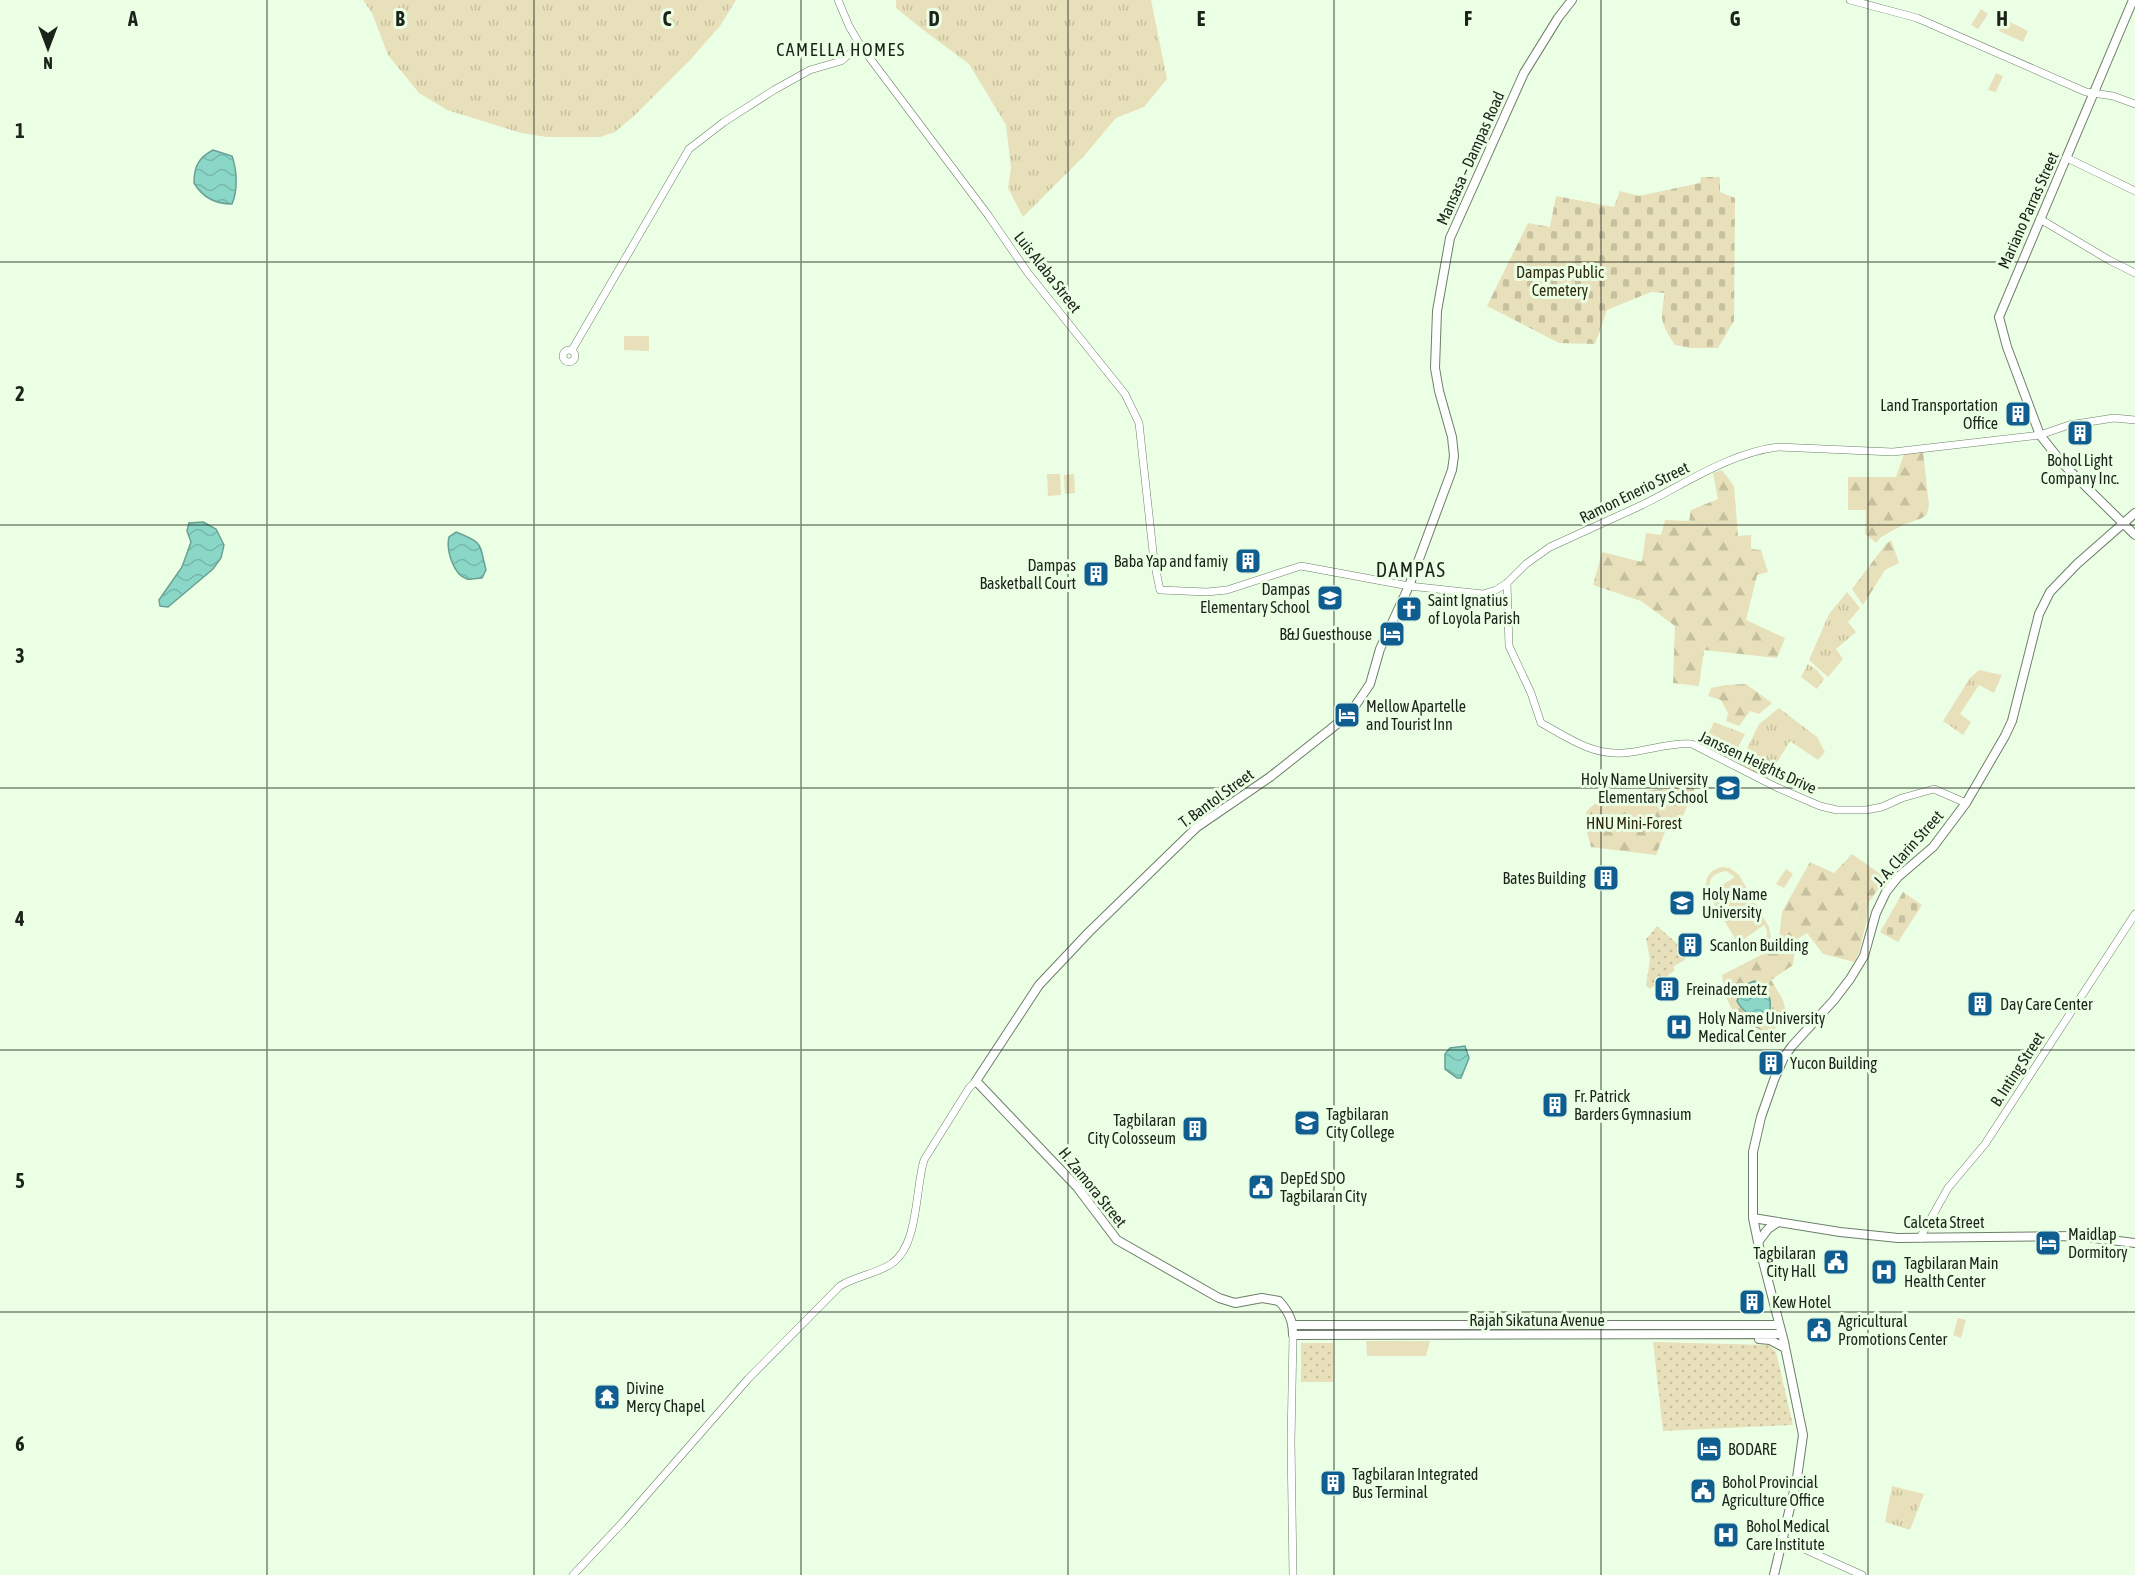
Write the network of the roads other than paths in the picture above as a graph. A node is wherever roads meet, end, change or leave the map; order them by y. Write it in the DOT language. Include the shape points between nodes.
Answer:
graph roads {
  1 [pos="838,0"];
  2 [pos="1572,0"];
  3 [pos="1850,0"];
  4 [pos="2133,0"];
  5 [pos="860,45"];
  6 [pos="2094,92"];
  7 [pos="2135,104"];
  8 [pos="2067,158"];
  9 [pos="2135,191"];
  10 [pos="2040,219"];
  11 [pos="2135,273"];
  12 [pos="572,350"];
  13 [pos="2135,420"];
  14 [pos="2040,435"];
  15 [pos="2135,513"];
  16 [pos="2124,523"];
  17 [pos="2135,535"];
  18 [pos="1507,583"];
  19 [pos="1409,586"];
  20 [pos="1160,590"];
  21 [pos="1966,803"];
  22 [pos="2135,914"];
  23 [pos="976,1082"];
  24 [pos="1753,1218"];
  25 [pos="1778,1222"];
  26 [pos="1920,1238"];
  27 [pos="1758,1242"];
  28 [pos="2135,1243"];
  29 [pos="1293,1325"];
  30 [pos="1464,1325"];
  31 [pos="1780,1329"];
  32 [pos="1656,1330"];
  33 [pos="1745,1334"];
  34 [pos="1293,1335"];
  35 [pos="1463,1335"];
  36 [pos="1785,1348"];
  37 [pos="1782,1539"];
  38 [pos="573,1575"];
  39 [pos="1293,1575"];
  40 [pos="1774,1575"];
  41 [pos="1862,1575"];
  1 -- 5 [label="street, Luis Alaba Street"];
  2 -- 19 [label="main road, Mansasa – Dampas Road" via="1524,73 1450,238 1437,311 1435,357 1439,391 1452,437 1453,463"];
  3 -- 6 [label="street" via="1917,18 2086,92"];
  4 -- 6 [label="main road, Mariano Parras Street"];
  5 -- 12 [label="street" via="841,61 810,70 774,90 689,149"];
  5 -- 20 [label="street, Luis Alaba Street" via="1029,273 1125,394 1139,423"];
  6 -- 7 [label="street"];
  6 -- 8 [label="main road, Mariano Parras Street"];
  8 -- 9 [label="street"];
  8 -- 10 [label="main road, Mariano Parras Street"];
  10 -- 11 [label="street"];
  10 -- 14 [label="main road, Mariano Parras Street" via="1999,316"];
  13 -- 14 [label="street, Ramon Enerio Street" via="2114,418 2068,425"];
  14 -- 16 [label="main road, Mariano Parras Street" via="2063,464"];
  14 -- 18 [label="street, Ramon Enerio Street" via="1893,452 1778,447 1756,451 1550,547"];
  15 -- 16 [label="main road, J. A. Clarin Street"];
  16 -- 17 [label="main road, Mariano Parras Street"];
  16 -- 21 [label="main road, J. A. Clarin Street" via="2050,592 2038,614 2012,721"];
  18 -- 19 [label="street, Ramon Enerio Street" via="1484,594"];
  18 -- 21 [label="street, Janssen Heights Drive" via="1509,646 1541,723 1588,749 1622,753 1692,744 1776,787 1837,810 1882,807 1934,789"];
  19 -- 20 [label="street, Ramon Enerio Street" via="1301,566 1227,590"];
  19 -- 23 [label="main road, T. Bantol Street" via="1380,649 1370,684 1355,706 1270,777 1197,827 1089,932 1039,986"];
  21 -- 24 [label="main road, J. A. Clarin Street" via="1933,848 1886,892 1864,956 1850,979 1784,1057 1755,1140"];
  22 -- 26 [label="street, B. Inting Street" via="1985,1144 1948,1188"];
  23 -- 29 [label="main road, H. Zamora Street" via="1077,1187 1117,1240 1219,1298 1235,1303 1262,1298 1280,1301"];
  23 -- 38 [label="street" via="924,1160 912,1228 898,1259 840,1286 748,1379"];
  24 -- 25 [label="main road, Calceta Street"];
  24 -- 27 [label="main road, J. A. Clarin Street"];
  25 -- 26 [label="main road, Calceta Street"];
  25 -- 27 [label="main road"];
  26 -- 28 [label="main road, Calceta Street" via="2068,1236"];
  27 -- 31 [label="main road, J. A. Clarin Street"];
  29 -- 30 [label="main road"];
  29 -- 34 [label="main road"];
  30 -- 32 [label="main road"];
  30 -- 35 [label="main road"];
  31 -- 32 [label="main road"];
  31 -- 33 [label="main road, Rajah Sikatuna Avenue"];
  31 -- 36 [label="main road, J. A. Clarin Street"];
  32 -- 33 [label="main road, Rajah Sikatuna Avenue"];
  32 -- 35 [label="main road, Rajah Sikatuna Avenue"];
  33 -- 36 [label="main road"];
  34 -- 35 [label="main road, Rajah Sikatuna Avenue"];
  34 -- 39 [label="street"];
  36 -- 37 [label="main road, J. A. Clarin Street" via="1803,1435"];
  37 -- 40 [label="main road, J. A. Clarin Street"];
  37 -- 41 [label="street"];
}
